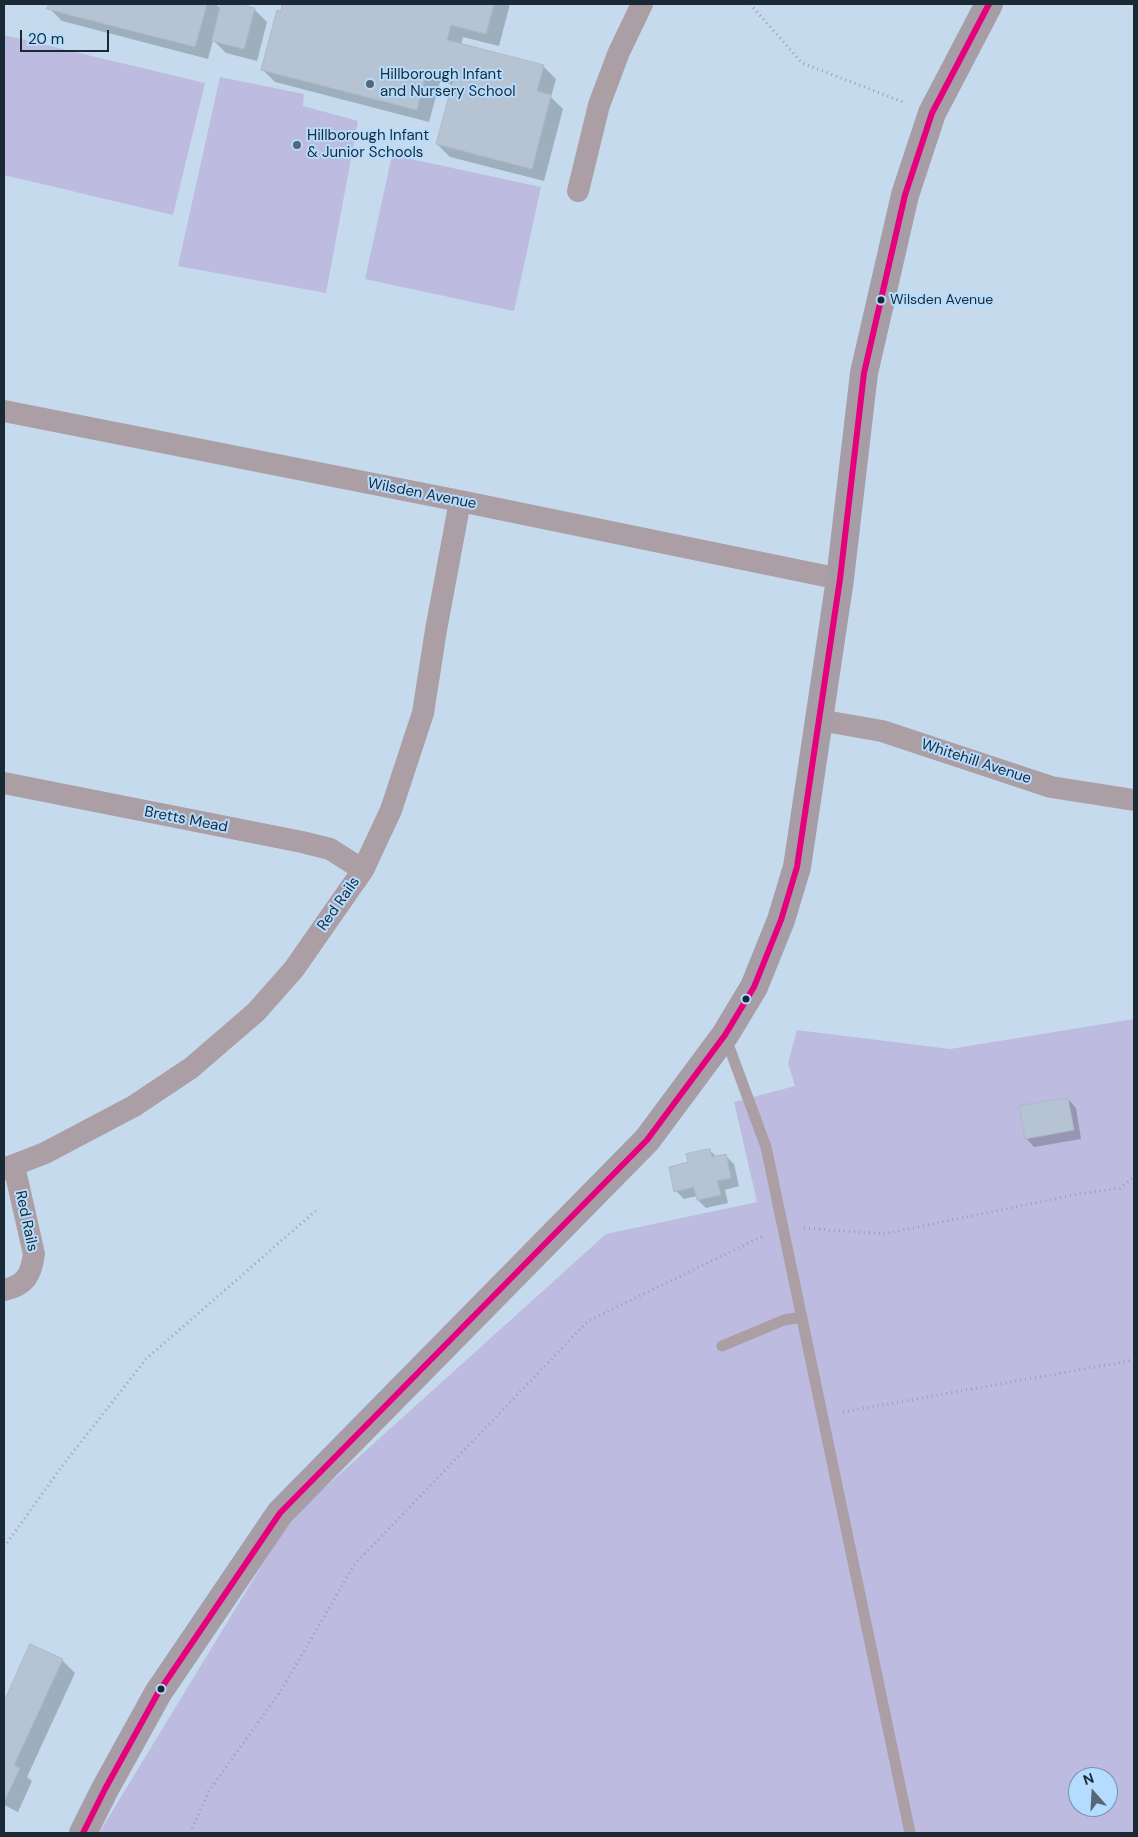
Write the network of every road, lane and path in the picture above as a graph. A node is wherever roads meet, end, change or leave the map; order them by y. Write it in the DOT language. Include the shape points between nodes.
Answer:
graph roads {
  1 [pos="642,4"];
  2 [pos="750,4"];
  3 [pos="989,4"];
  4 [pos="932,113"];
  5 [pos="578,191"];
  6 [pos="4,411"];
  7 [pos="460,501"];
  8 [pos="840,579"];
  9 [pos="819,720"];
  10 [pos="4,783"];
  11 [pos="1134,800"];
  12 [pos="363,870"];
  13 [pos="725,1035"];
  14 [pos="9,1168"];
  15 [pos="1134,1177"];
  16 [pos="319,1208"];
  17 [pos="783,1226"];
  18 [pos="4,1290"];
  19 [pos="802,1317"];
  20 [pos="722,1346"];
  21 [pos="1134,1360"];
  22 [pos="823,1416"];
  23 [pos="4,1547"];
  24 [pos="83,1833"];
  25 [pos="190,1833"];
  26 [pos="910,1833"];
  1 -- 5 [label="street" via="599,105"];
  2 -- 4 [label="path" via="802,63"];
  3 -- 4 [label="main road"];
  4 -- 8 [label="main road" via="905,195 864,373"];
  6 -- 7 [label="street, Wilsden Avenue"];
  7 -- 8 [label="street, Wilsden Avenue"];
  7 -- 12 [label="street, Red Rails" via="424,713 391,810"];
  8 -- 9 [label="main road"];
  9 -- 11 [label="street, Whitehill Avenue" via="882,732 1052,787"];
  9 -- 13 [label="main road" via="797,867 781,920 754,987"];
  10 -- 12 [label="street, Bretts Mead" via="302,842 330,849"];
  12 -- 14 [label="street, Red Rails" via="294,968 256,1012 190,1068 134,1106 45,1154"];
  13 -- 17 [label="lane" via="766,1146"];
  13 -- 24 [label="main road" via="647,1140 280,1513 158,1693"];
  14 -- 18 [label="street, Red Rails" via="34,1254 32,1268 25,1281"];
  15 -- 17 [label="path" via="1120,1188 883,1234"];
  16 -- 23 [label="path" via="146,1358"];
  17 -- 19 [label="lane"];
  17 -- 25 [label="path" via="588,1321 354,1565 282,1689 209,1791"];
  19 -- 20 [label="lane" via="784,1320"];
  19 -- 22 [label="lane"];
  21 -- 22 [label="path"];
  22 -- 26 [label="lane"];
}
